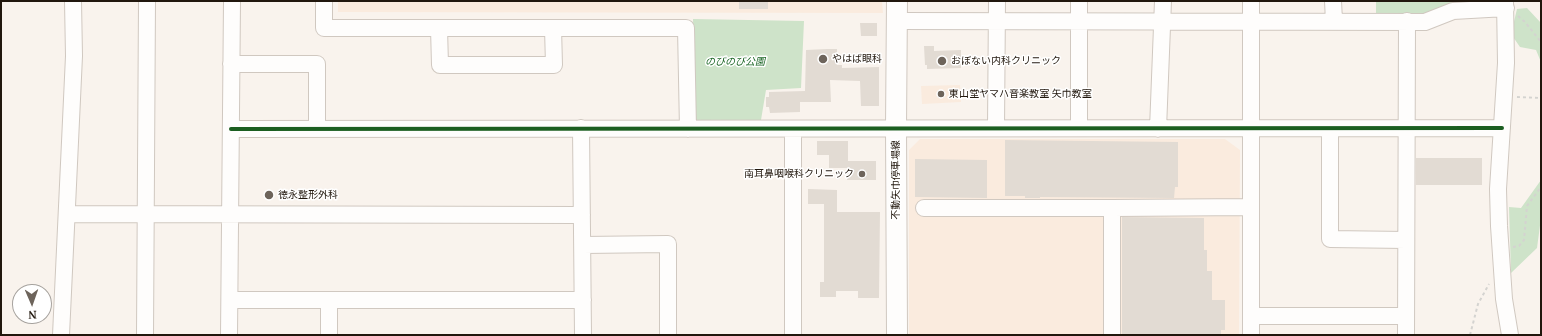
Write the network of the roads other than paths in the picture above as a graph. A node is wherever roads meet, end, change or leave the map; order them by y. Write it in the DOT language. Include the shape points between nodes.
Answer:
graph roads {
  1 [pos="73,1"];
  2 [pos="147,1"];
  3 [pos="232,1"];
  4 [pos="324,1"];
  5 [pos="897,1"];
  6 [pos="996,1"];
  7 [pos="1079,1"];
  8 [pos="1163,1"];
  9 [pos="1251,1"];
  10 [pos="1333,1"];
  11 [pos="1505,9"];
  12 [pos="897,21"];
  13 [pos="1334,21"];
  14 [pos="996,22"];
  15 [pos="1079,22"];
  16 [pos="1163,22"];
  17 [pos="1251,22"];
  18 [pos="1407,22"];
  19 [pos="439,28"];
  20 [pos="553,28"];
  21 [pos="231,64"];
  22 [pos="896,127"];
  23 [pos="581,128"];
  24 [pos="996,128"];
  25 [pos="1079,128"];
  26 [pos="1502,128"];
  27 [pos="232,129"];
  28 [pos="317,129"];
  29 [pos="688,129"];
  30 [pos="793,129"];
  31 [pos="1158,129"];
  32 [pos="1251,129"];
  33 [pos="1330,129"];
  34 [pos="1406,129"];
  35 [pos="1251,207"];
  36 [pos="924,208"];
  37 [pos="1112,208"];
  38 [pos="145,213"];
  39 [pos="230,213"];
  40 [pos="67,214"];
  41 [pos="582,215"];
  42 [pos="1406,240"];
  43 [pos="583,245"];
  44 [pos="230,300"];
  45 [pos="329,300"];
  46 [pos="583,300"];
  47 [pos="1251,316"];
  48 [pos="1406,316"];
  49 [pos="61,335"];
  50 [pos="145,335"];
  51 [pos="229,335"];
  52 [pos="329,335"];
  53 [pos="583,335"];
  54 [pos="668,335"];
  55 [pos="793,335"];
  56 [pos="897,335"];
  57 [pos="1112,335"];
  58 [pos="1251,335"];
  59 [pos="1406,335"];
  60 [pos="1510,335"];
  1 -- 40 [label="street" via="74,56"];
  2 -- 38 [label="street"];
  3 -- 21 [label="street"];
  4 -- 19 [label="street" via="324,28"];
  5 -- 12 [label="main road, 不動矢巾停車場線"];
  6 -- 14 [label="street"];
  7 -- 15 [label="street"];
  8 -- 16 [label="street"];
  9 -- 17 [label="street"];
  10 -- 13 [label="street"];
  11 -- 18 [label="street" via="1453,12 1425,22"];
  11 -- 26 [label="street"];
  12 -- 14 [label="street"];
  12 -- 22 [label="main road, 不動矢巾停車場線"];
  13 -- 17 [label="street"];
  13 -- 18 [label="street"];
  14 -- 15 [label="street"];
  14 -- 24 [label="street"];
  15 -- 16 [label="street"];
  15 -- 25 [label="street"];
  16 -- 17 [label="street"];
  16 -- 31 [label="street"];
  17 -- 32 [label="street"];
  18 -- 34 [label="street"];
  19 -- 20 [label="street"];
  19 -- 20 [label="street" via="440,65 554,65"];
  20 -- 29 [label="street" via="686,28"];
  21 -- 27 [label="street"];
  21 -- 28 [label="street" via="317,64"];
  22 -- 24 [label="street"];
  22 -- 30 [label="street"];
  22 -- 56 [label="main road, 不動矢巾停車場線"];
  23 -- 28 [label="street"];
  23 -- 29 [label="street"];
  23 -- 41 [label="street"];
  24 -- 25 [label="street"];
  25 -- 31 [label="street"];
  26 -- 34 [label="street"];
  26 -- 60 [label="street" via="1498,226 1504,299"];
  27 -- 28 [label="street"];
  27 -- 39 [label="street"];
  29 -- 30 [label="street"];
  30 -- 55 [label="street"];
  31 -- 32 [label="street"];
  32 -- 33 [label="street"];
  32 -- 35 [label="street"];
  33 -- 34 [label="street"];
  33 -- 42 [label="street" via="1330,239"];
  34 -- 42 [label="street"];
  35 -- 37 [label="street"];
  35 -- 47 [label="street"];
  36 -- 37 [label="street"];
  37 -- 57 [label="street"];
  38 -- 39 [label="street"];
  38 -- 40 [label="street"];
  38 -- 50 [label="street"];
  39 -- 41 [label="street"];
  39 -- 44 [label="street"];
  40 -- 49 [label="street"];
  41 -- 43 [label="street"];
  42 -- 48 [label="street"];
  43 -- 46 [label="street"];
  43 -- 54 [label="street" via="668,244"];
  44 -- 45 [label="street"];
  44 -- 51 [label="street"];
  45 -- 46 [label="street"];
  45 -- 52 [label="street"];
  46 -- 53 [label="street"];
  47 -- 48 [label="street"];
  47 -- 58 [label="street"];
  48 -- 59 [label="street"];
}
